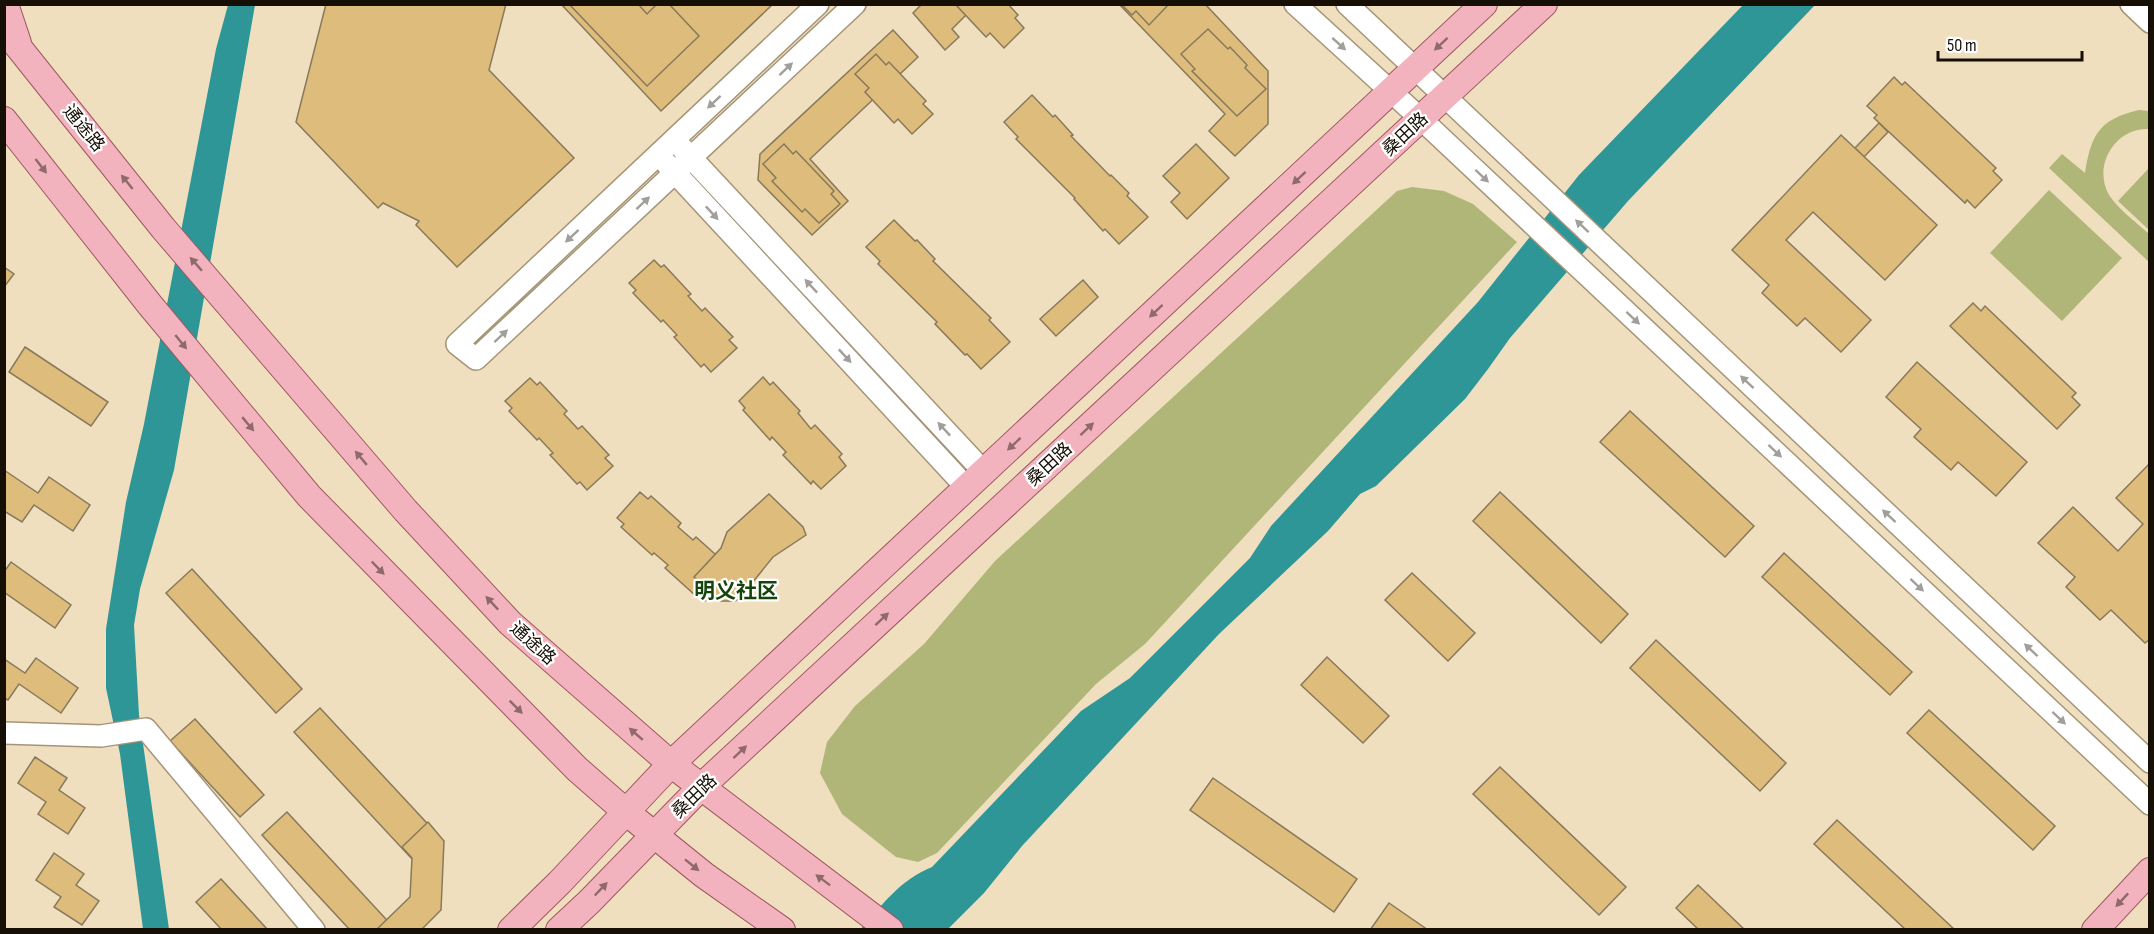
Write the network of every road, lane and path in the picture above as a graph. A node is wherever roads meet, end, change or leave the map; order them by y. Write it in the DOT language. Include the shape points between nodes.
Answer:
graph roads {
  1 [pos="5,4"];
  2 [pos="818,4"];
  3 [pos="855,4"];
  4 [pos="1295,4"];
  5 [pos="1347,4"];
  6 [pos="1484,4"];
  7 [pos="1545,4"];
  8 [pos="2131,4"];
  9 [pos="2150,22"];
  10 [pos="4,29"];
  11 [pos="20,49"];
  12 [pos="1415,69"];
  13 [pos="1391,91"];
  14 [pos="1445,97"];
  15 [pos="1421,119"];
  16 [pos="8,130"];
  17 [pos="674,140"];
  18 [pos="658,155"];
  19 [pos="691,158"];
  20 [pos="675,173"];
  21 [pos="976,480"];
  22 [pos="4,733"];
  23 [pos="2150,762"];
  24 [pos="671,764"];
  25 [pos="701,788"];
  26 [pos="2150,804"];
  27 [pos="626,812"];
  28 [pos="654,835"];
  29 [pos="2150,871"];
  30 [pos="880,922"];
  31 [pos="314,930"];
  32 [pos="511,930"];
  33 [pos="559,930"];
  34 [pos="782,930"];
  35 [pos="2095,930"];
  1 -- 11 [label="main road"];
  2 -- 17 [label="street, one-way"];
  19 -- 3 [label="street, one-way"];
  4 -- 13 [label="street, one-way"];
  5 -- 12 [label="street"];
  6 -- 12 [label="main road, 桑田路, one-way"];
  7 -- 14 [label="main road, 桑田路"];
  8 -- 9 [label="street"];
  10 -- 11 [label="main road, 通途路"];
  24 -- 11 [label="main road, 通途路, one-way" via="510,623 406,511 163,228"];
  12 -- 13 [label="main road, 桑田路"];
  12 -- 14 [label="street"];
  13 -- 15 [label="street"];
  13 -- 21 [label="main road, 桑田路, one-way"];
  14 -- 15 [label="main road, 桑田路"];
  23 -- 14 [label="street, one-way"];
  25 -- 15 [label="main road, 桑田路, one-way"];
  15 -- 26 [label="street, one-way"];
  16 -- 27 [label="main road, one-way" via="309,496 577,769"];
  17 -- 18 [label="street"];
  17 -- 19 [label="street"];
  18 -- 20 [label="street"];
  18 -- 20 [label="street, one-way" via="457,344 476,359"];
  19 -- 20 [label="street"];
  21 -- 19 [label="street, one-way"];
  20 -- 21 [label="street, one-way"];
  21 -- 24 [label="main road, 桑田路"];
  22 -- 31 [label="street" via="102,736 146,729"];
  24 -- 25 [label="main road, 通途路"];
  24 -- 27 [label="main road, 桑田路"];
  25 -- 28 [label="main road, 桑田路"];
  30 -- 25 [label="main road, 通途路, one-way"];
  27 -- 28 [label="main road"];
  27 -- 32 [label="main road, 桑田路"];
  33 -- 28 [label="main road, 桑田路, one-way"];
  28 -- 34 [label="main road, one-way"];
  29 -- 35 [label="main road, one-way"];
}
